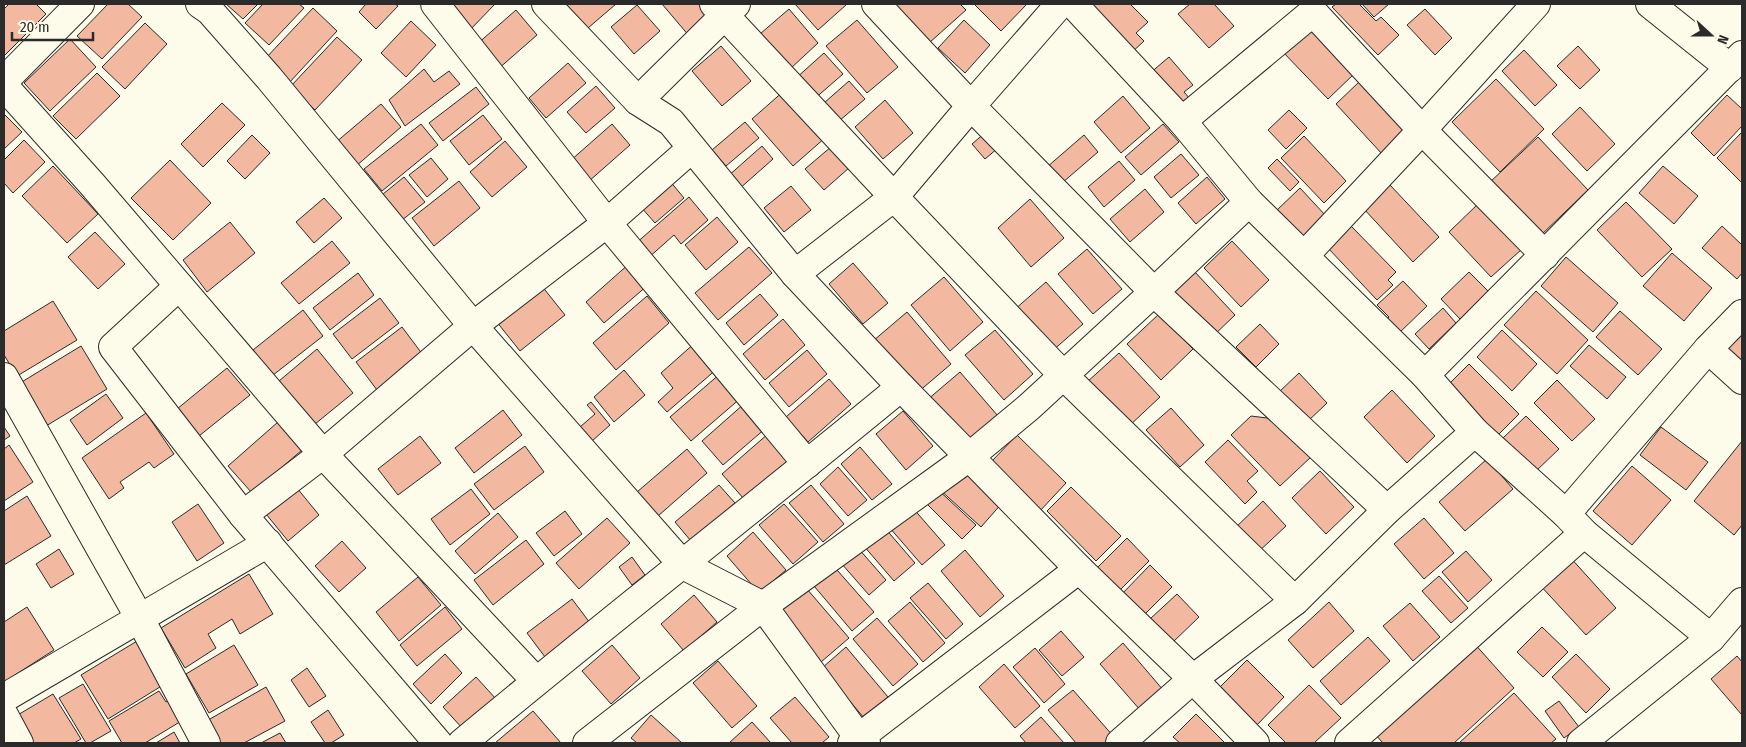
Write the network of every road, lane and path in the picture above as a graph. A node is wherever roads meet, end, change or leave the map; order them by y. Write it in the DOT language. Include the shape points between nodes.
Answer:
graph roads {
  1 [pos="80,4"];
  2 [pos="200,4"];
  3 [pos="435,4"];
  4 [pos="546,4"];
  5 [pos="876,4"];
  6 [pos="1060,4"];
  7 [pos="1074,4"];
  8 [pos="1536,4"];
  9 [pos="1650,4"];
  10 [pos="1313,6"];
  11 [pos="725,7"];
  12 [pos="1736,62"];
  13 [pos="7,94"];
  14 [pos="638,101"];
  15 [pos="971,106"];
  16 [pos="1182,121"];
  17 [pos="1422,130"];
  18 [pos="691,149"];
  19 [pos="894,197"];
  20 [pos="1249,202"];
  21 [pos="607,223"];
  22 [pos="1546,255"];
  23 [pos="1304,256"];
  24 [pos="796,274"];
  25 [pos="179,286"];
  26 [pos="1154,292"];
  27 [pos="1742,314"];
  28 [pos="472,326"];
  29 [pos="1708,349"];
  30 [pos="1063,375"];
  31 [pos="1425,376"];
  32 [pos="4,377"];
  33 [pos="1742,380"];
  34 [pos="901,387"];
  35 [pos="1475,432"];
  36 [pos="323,454"];
  37 [pos="969,457"];
  38 [pos="807,464"];
  39 [pos="1387,510"];
  40 [pos="243,516"];
  41 [pos="1575,523"];
  42 [pos="268,543"];
  43 [pos="683,565"];
  44 [pos="1079,570"];
  45 [pos="1295,601"];
  46 [pos="1742,602"];
  47 [pos="763,606"];
  48 [pos="139,618"];
  49 [pos="1711,638"];
  50 [pos="1193,679"];
  51 [pos="536,681"];
  52 [pos="4,698"];
  53 [pos="4,715"];
  54 [pos="859,741"];
  55 [pos="19,743"];
  56 [pos="206,743"];
  57 [pos="438,743"];
  58 [pos="462,743"];
  59 [pos="587,743"];
  60 [pos="1120,743"];
  61 [pos="1255,743"];
  62 [pos="1349,743"];
  63 [pos="1581,743"];
  1 -- 13 [label="street"];
  2 -- 28 [label="street" via="210,11 269,78"];
  3 -- 21 [label="street"];
  4 -- 14 [label="street"];
  5 -- 15 [label="street"];
  6 -- 15 [label="street"];
  7 -- 16 [label="street"];
  8 -- 17 [label="street"];
  9 -- 12 [label="street"];
  10 -- 16 [label="street"];
  10 -- 17 [label="street"];
  11 -- 14 [label="street"];
  11 -- 19 [label="street"];
  12 -- 22 [label="street"];
  13 -- 25 [label="street"];
  14 -- 18 [label="street" via="671,122"];
  15 -- 19 [label="street"];
  15 -- 26 [label="street"];
  16 -- 20 [label="street"];
  17 -- 22 [label="street"];
  17 -- 23 [label="street"];
  18 -- 21 [label="street"];
  18 -- 24 [label="street"];
  19 -- 24 [label="street"];
  19 -- 30 [label="street"];
  20 -- 23 [label="street"];
  20 -- 26 [label="street"];
  21 -- 28 [label="street"];
  21 -- 38 [label="street"];
  22 -- 31 [label="street"];
  23 -- 31 [label="street"];
  24 -- 34 [label="street"];
  25 -- 36 [label="street"];
  25 -- 40 [label="street" via="113,347"];
  26 -- 30 [label="street"];
  26 -- 39 [label="street"];
  27 -- 29 [label="street"];
  28 -- 36 [label="street"];
  28 -- 43 [label="street"];
  29 -- 33 [label="street"];
  29 -- 41 [label="street"];
  30 -- 37 [label="street"];
  30 -- 45 [label="street"];
  31 -- 35 [label="street"];
  32 -- 48 [label="street"];
  34 -- 37 [label="street"];
  34 -- 38 [label="street"];
  35 -- 39 [label="street"];
  35 -- 41 [label="street"];
  36 -- 40 [label="street"];
  36 -- 51 [label="street"];
  37 -- 44 [label="street"];
  37 -- 47 [label="street"];
  38 -- 43 [label="street"];
  39 -- 45 [label="street"];
  40 -- 42 [label="street"];
  41 -- 49 [label="street"];
  41 -- 62 [label="street"];
  42 -- 48 [label="street"];
  42 -- 57 [label="street"];
  43 -- 47 [label="street"];
  43 -- 51 [label="street"];
  44 -- 50 [label="street"];
  44 -- 54 [label="street"];
  45 -- 50 [label="street"];
  46 -- 49 [label="street"];
  47 -- 54 [label="street"];
  47 -- 59 [label="street"];
  48 -- 52 [label="street"];
  48 -- 56 [label="street"];
  49 -- 63 [label="street"];
  50 -- 60 [label="street"];
  50 -- 61 [label="street"];
  51 -- 58 [label="street"];
  53 -- 55 [label="street"];
}
